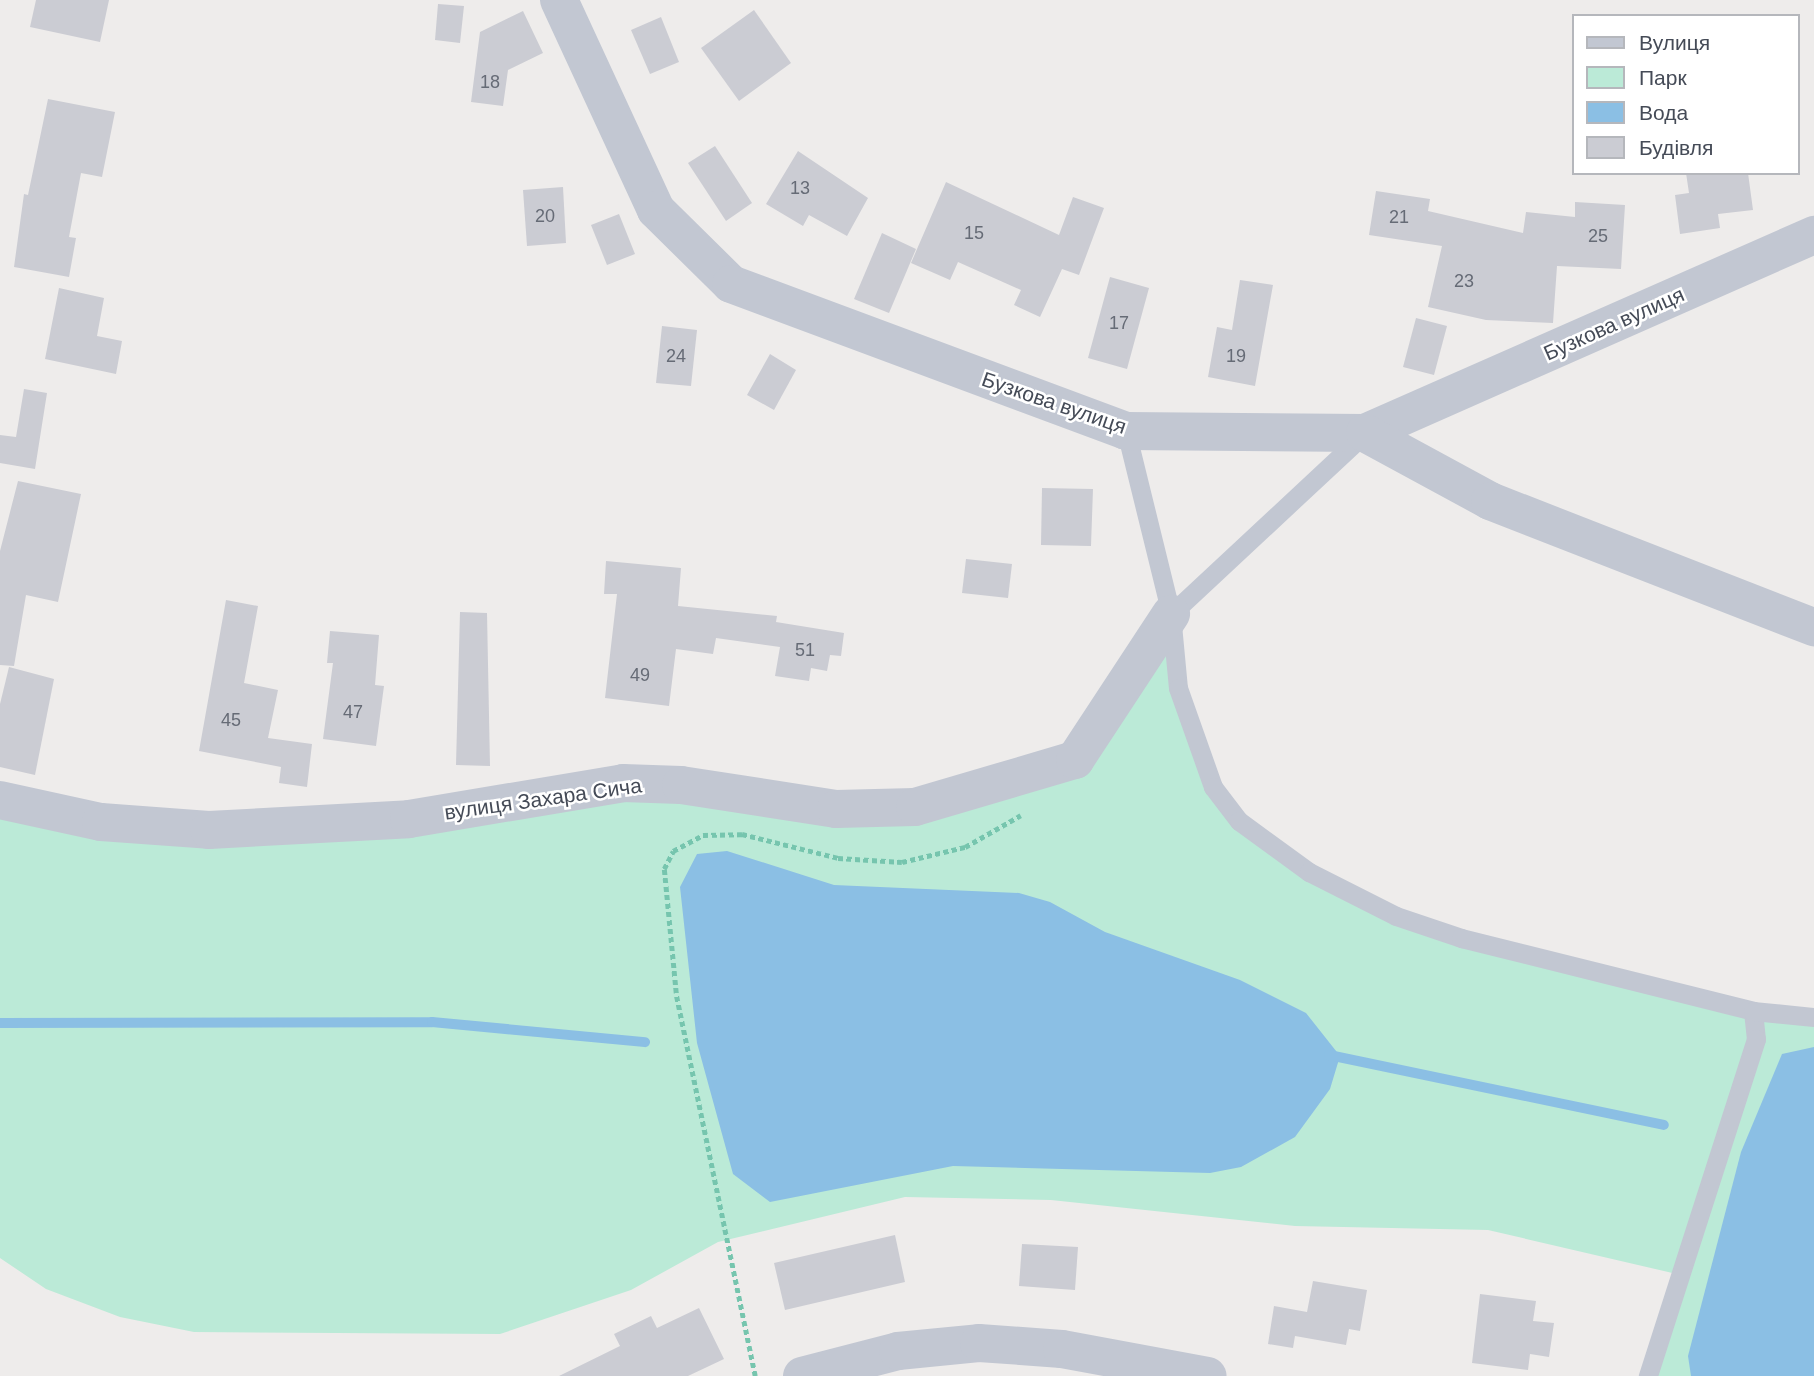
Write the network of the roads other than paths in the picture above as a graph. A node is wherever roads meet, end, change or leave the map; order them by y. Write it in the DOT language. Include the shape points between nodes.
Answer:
graph roads {
  1 [pos="559,0"];
  2 [pos="1814,235"];
  3 [pos="1126,431"];
  4 [pos="1365,433"];
  5 [pos="1171,614"];
  6 [pos="1814,627"];
  7 [pos="0,800"];
  8 [pos="1753,1011"];
  9 [pos="1814,1017"];
  10 [pos="803,1376"];
  11 [pos="1208,1376"];
  12 [pos="1648,1376"];
  1 -- 3 [label="street, Бузкова вулиця" via="656,210 732,285"];
  2 -- 4 [label="street, Бузкова вулиця"];
  3 -- 4 [label="street, Бузкова вулиця"];
  3 -- 5 [label="lane"];
  4 -- 5 [label="lane"];
  4 -- 6 [label="street" via="1490,501"];
  5 -- 7 [label="street, вулиця Захара Сича" via="1075,760 915,807 836,809 681,785 623,783 409,819 209,830 101,822"];
  5 -- 8 [label="lane" via="1178,688 1213,787 1271,847 1396,916 1461,937"];
  8 -- 9 [label="lane"];
  8 -- 12 [label="lane" via="1756,1039"];
  10 -- 11 [label="street" via="898,1351 979,1343 1062,1349"];
}
